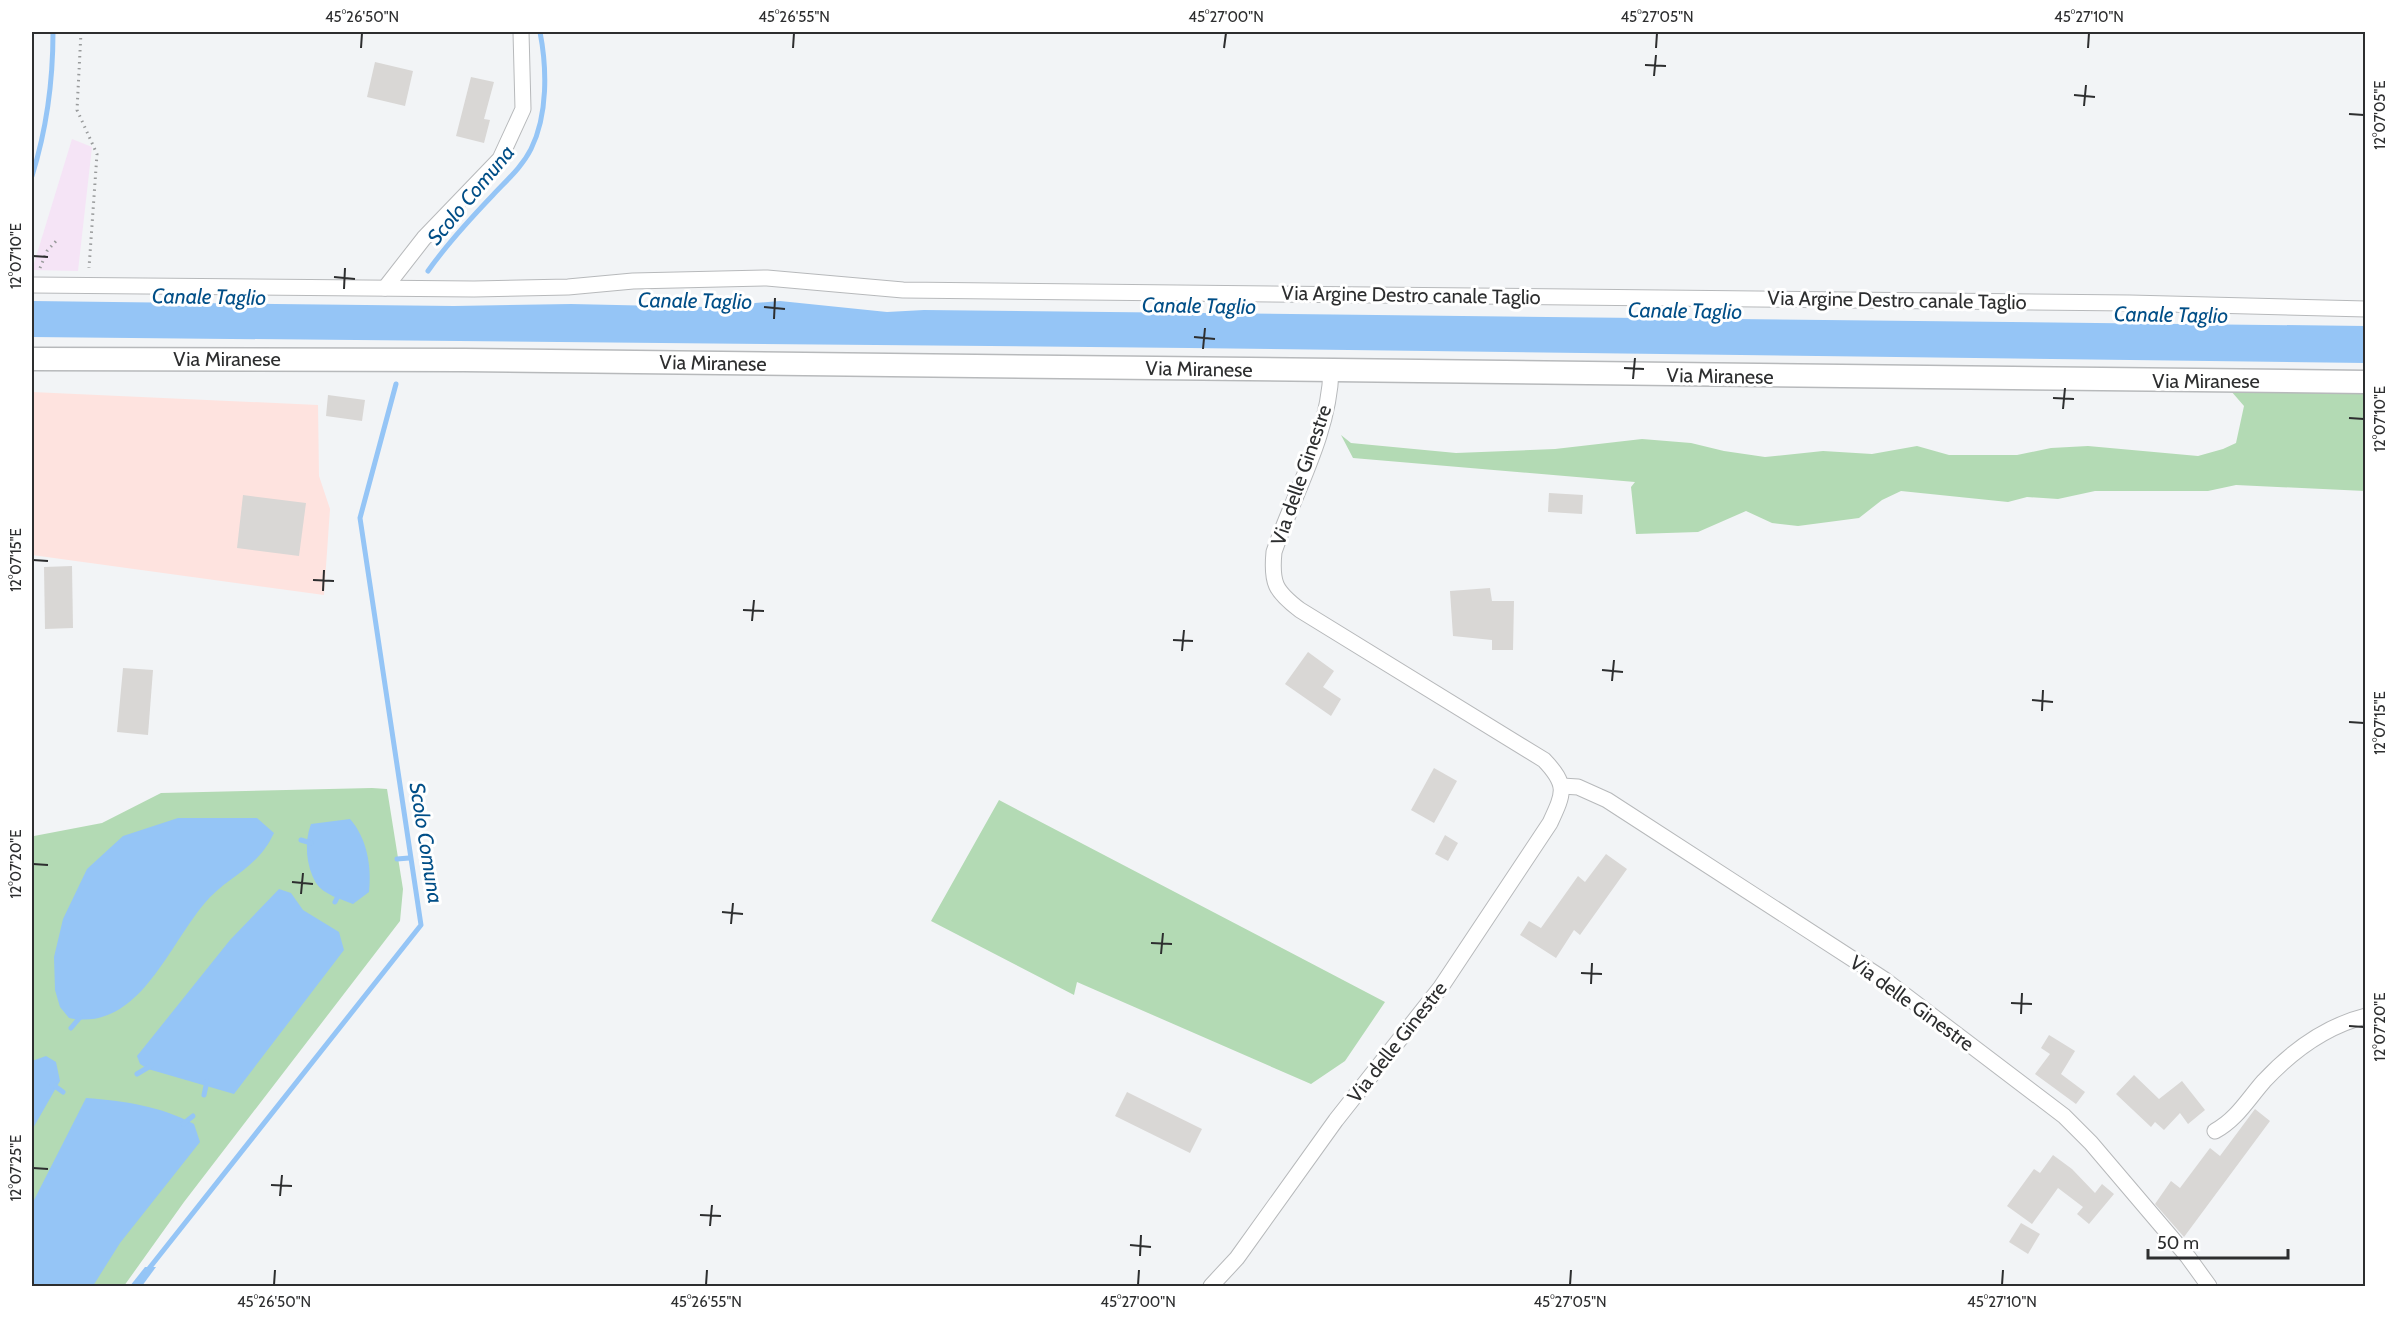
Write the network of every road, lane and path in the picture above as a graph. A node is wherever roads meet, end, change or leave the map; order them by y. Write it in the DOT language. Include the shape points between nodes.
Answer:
graph roads {
  1 [pos="81,32"];
  2 [pos="521,32"];
  3 [pos="57,240"];
  4 [pos="35,285"];
  5 [pos="88,285"];
  6 [pos="385,288"];
  7 [pos="2366,309"];
  8 [pos="32,359"];
  9 [pos="1331,371"];
  10 [pos="2366,382"];
  11 [pos="1562,786"];
  12 [pos="2366,1016"];
  13 [pos="2215,1131"];
  14 [pos="1211,1287"];
  15 [pos="2209,1287"];
  1 -- 5 [label="path" via="77,110 97,154"];
  2 -- 6 [label="street" via="523,110 500,159 424,238"];
  3 -- 4 [label="path" via="47,251"];
  4 -- 5 [label="street, Via Argine Destro canale Taglio"];
  5 -- 6 [label="street, Via Argine Destro canale Taglio"];
  6 -- 7 [label="street, Via Argine Destro canale Taglio" via="533,288 767,278 903,290"];
  8 -- 9 [label="main road, Via Miranese"];
  9 -- 10 [label="main road, Via Miranese"];
  9 -- 11 [label="street, Via delle Ginestre" via="1316,442 1274,552 1272,571 1276,589 1300,610 1544,760 1559,776"];
  11 -- 14 [label="street, Via delle Ginestre" via="1560,802 1550,823 1441,987"];
  11 -- 15 [label="street, Via delle Ginestre" via="1578,787 1607,800 1885,980 2064,1116 2167,1232"];
  12 -- 13 [label="street" via="2325,1031 2302,1047 2266,1080 2234,1119"];
}
